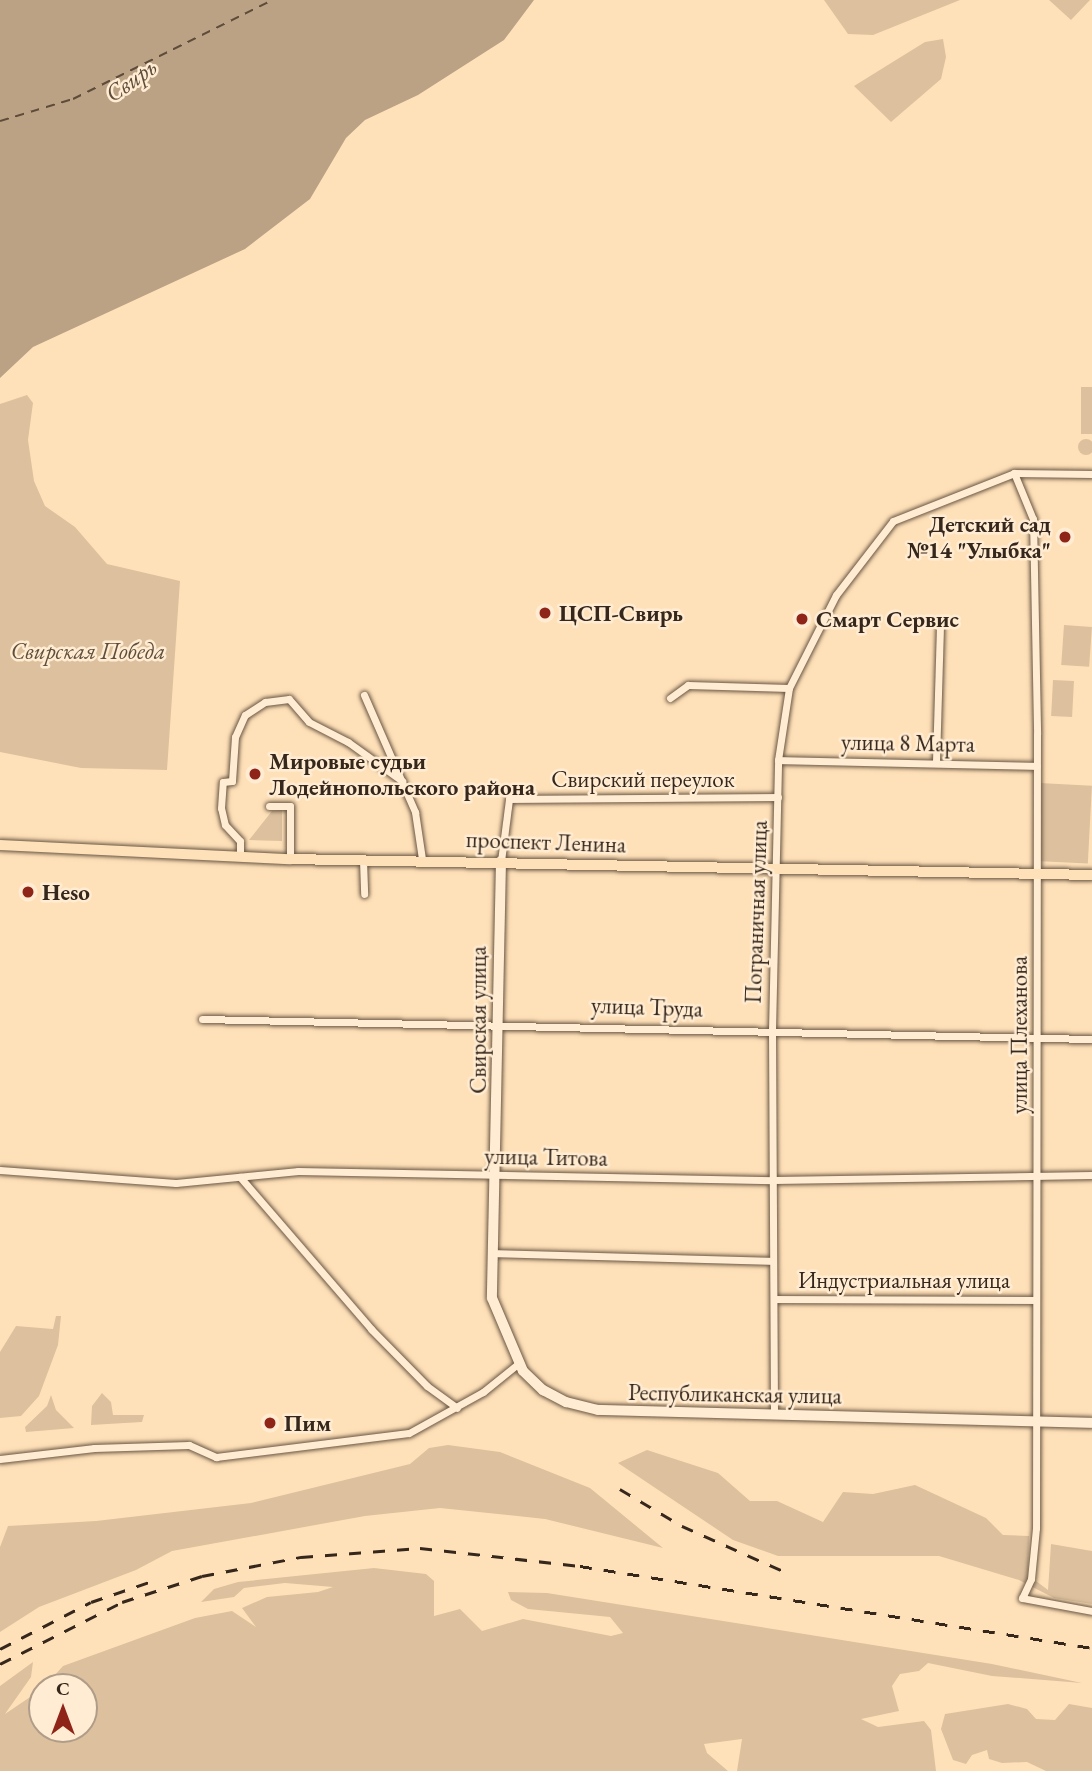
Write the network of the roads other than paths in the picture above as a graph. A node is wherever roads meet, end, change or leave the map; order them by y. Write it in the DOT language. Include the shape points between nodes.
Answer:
graph roads {
  1 [pos="1014,473"];
  2 [pos="1092,474"];
  3 [pos="940,627"];
  4 [pos="789,688"];
  5 [pos="364,695"];
  6 [pos="670,698"];
  7 [pos="778,760"];
  8 [pos="936,761"];
  9 [pos="1037,766"];
  10 [pos="402,781"];
  11 [pos="778,797"];
  12 [pos="509,799"];
  13 [pos="269,806"];
  14 [pos="0,845"];
  15 [pos="240,857"];
  16 [pos="290,859"];
  17 [pos="422,859"];
  18 [pos="363,860"];
  19 [pos="501,861"];
  20 [pos="778,868"];
  21 [pos="1038,873"];
  22 [pos="1092,875"];
  23 [pos="364,894"];
  24 [pos="202,1019"];
  25 [pos="498,1022"];
  26 [pos="772,1030"];
  27 [pos="1038,1037"];
  28 [pos="1092,1039"];
  29 [pos="0,1170"];
  30 [pos="496,1175"];
  31 [pos="1038,1175"];
  32 [pos="1092,1175"];
  33 [pos="240,1177"];
  34 [pos="774,1180"];
  35 [pos="493,1248"];
  36 [pos="773,1261"];
  37 [pos="774,1299"];
  38 [pos="1034,1300"];
  39 [pos="519,1363"];
  40 [pos="457,1408"];
  41 [pos="774,1412"];
  42 [pos="1033,1423"];
  43 [pos="1092,1423"];
  44 [pos="0,1459"];
  45 [pos="1092,1611"];
  1 -- 2 [label="street"];
  1 -- 4 [label="street, Пограничная улица" via="893,521 836,595"];
  1 -- 9 [label="street, улица Плеханова" via="1033,519"];
  3 -- 8 [label="street"];
  4 -- 6 [label="street" via="688,685"];
  4 -- 7 [label="street, Пограничная улица"];
  5 -- 10 [label="street"];
  7 -- 8 [label="street, улица 8 Марта"];
  7 -- 11 [label="street, Пограничная улица"];
  8 -- 9 [label="street, улица 8 Марта"];
  9 -- 21 [label="street, улица Плеханова"];
  10 -- 15 [label="street" via="348,742 309,722 289,699 265,702 245,715 235,737 232,781 223,782 221,808 225,825 240,841"];
  10 -- 17 [label="street" via="415,812"];
  11 -- 12 [label="street, Свирский переулок"];
  11 -- 20 [label="street, Пограничная улица"];
  12 -- 19 [label="street, Свирская улица"];
  13 -- 16 [label="street" via="290,806"];
  14 -- 15 [label="main road, проспект Ленина"];
  15 -- 16 [label="main road, проспект Ленина"];
  16 -- 18 [label="main road, проспект Ленина"];
  17 -- 18 [label="main road, проспект Ленина"];
  17 -- 19 [label="main road, проспект Ленина"];
  18 -- 23 [label="street"];
  19 -- 20 [label="main road, проспект Ленина"];
  19 -- 25 [label="street, Свирская улица"];
  20 -- 21 [label="main road, проспект Ленина"];
  20 -- 26 [label="street, Пограничная улица"];
  21 -- 22 [label="main road, проспект Ленина"];
  21 -- 27 [label="street, улица Плеханова"];
  24 -- 25 [label="street, улица Труда"];
  25 -- 26 [label="street, улица Труда"];
  25 -- 30 [label="street, Свирская улица"];
  26 -- 27 [label="street, улица Труда"];
  26 -- 34 [label="street, Пограничная улица"];
  27 -- 28 [label="street, улица Труда"];
  27 -- 31 [label="street, улица Плеханова"];
  29 -- 33 [label="street, улица Титова" via="176,1183"];
  30 -- 33 [label="street, улица Титова" via="298,1171"];
  30 -- 34 [label="street, улица Титова"];
  30 -- 35 [label="street, Свирская улица"];
  31 -- 32 [label="street, улица Титова"];
  31 -- 34 [label="street, улица Титова"];
  31 -- 38 [label="street, улица Плеханова"];
  33 -- 40 [label="street" via="371,1329"];
  34 -- 36 [label="street, Пограничная улица"];
  35 -- 36 [label="street"];
  35 -- 39 [label="street, Республиканская улица" via="492,1298"];
  36 -- 37 [label="street, Пограничная улица"];
  37 -- 38 [label="street, Индустриальная улица"];
  37 -- 41 [label="street, Пограничная улица"];
  38 -- 42 [label="street, улица Плеханова"];
  39 -- 40 [label="street" via="502,1380"];
  39 -- 41 [label="street, Республиканская улица" via="543,1390 598,1410"];
  40 -- 44 [label="street" via="409,1433 216,1457 189,1445 94,1448"];
  41 -- 42 [label="street, Республиканская улица"];
  42 -- 43 [label="street, Республиканская улица"];
  42 -- 45 [label="street, улица Плеханова" via="1036,1528 1031,1579 1022,1598"];
}
